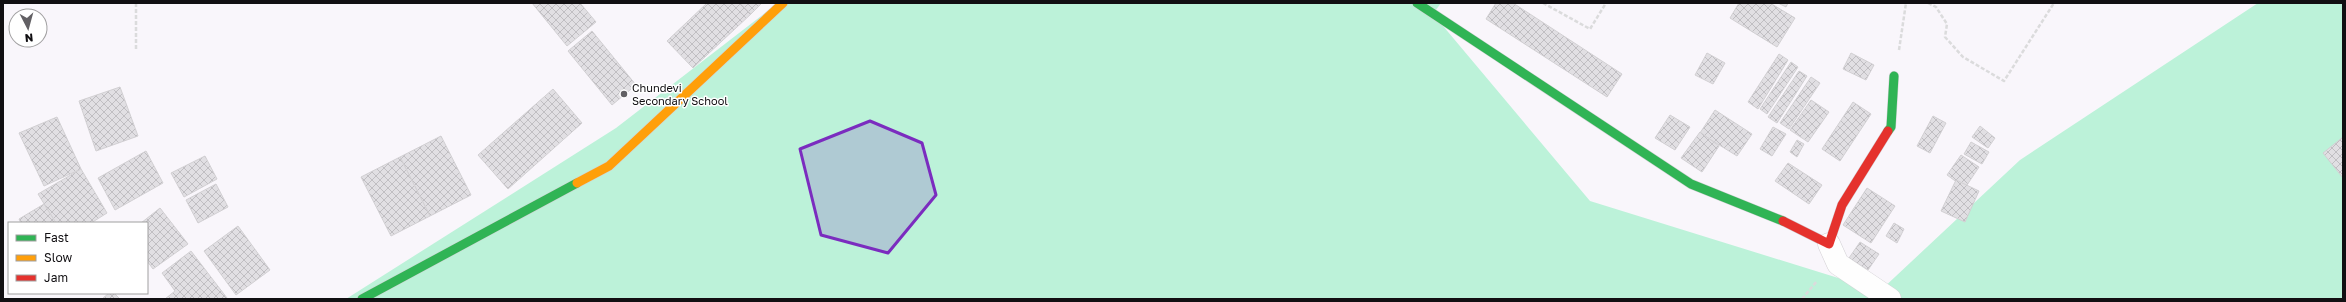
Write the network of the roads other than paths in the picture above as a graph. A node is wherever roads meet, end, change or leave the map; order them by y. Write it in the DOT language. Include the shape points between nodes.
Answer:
graph roads {
  1 [pos="783,3"];
  2 [pos="1417,3"];
  3 [pos="1894,76"];
  4 [pos="1829,244"];
  5 [pos="362,299"];
  6 [pos="1890,299"];
  1 -- 5 [label="street" via="609,166"];
  2 -- 4 [label="street" via="1691,184 1777,218"];
  3 -- 4 [label="street" via="1891,127 1842,205"];
  4 -- 6 [label="street" via="1838,264"];
}
